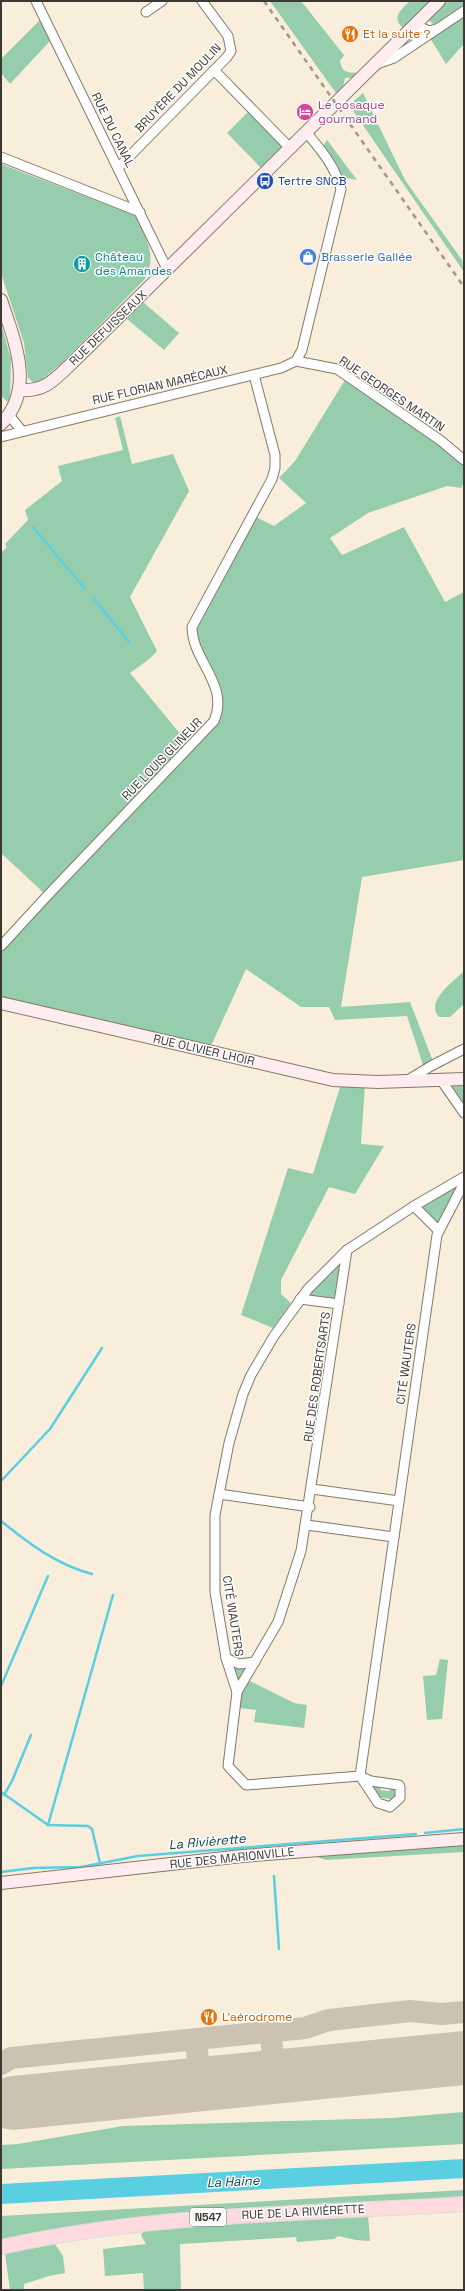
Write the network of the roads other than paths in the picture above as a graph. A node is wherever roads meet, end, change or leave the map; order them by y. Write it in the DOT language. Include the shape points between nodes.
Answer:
graph roads {
  1 [pos="36,1"];
  2 [pos="162,1"];
  3 [pos="202,1"];
  4 [pos="439,1"];
  5 [pos="464,11"];
  6 [pos="146,12"];
  7 [pos="416,25"];
  8 [pos="438,28"];
  9 [pos="423,38"];
  10 [pos="377,64"];
  11 [pos="214,70"];
  12 [pos="306,132"];
  13 [pos="290,148"];
  14 [pos="1,157"];
  15 [pos="118,168"];
  16 [pos="140,212"];
  17 [pos="167,269"];
  18 [pos="1,300"];
  19 [pos="296,360"];
  20 [pos="254,375"];
  21 [pos="42,388"];
  22 [pos="19,390"];
  23 [pos="7,418"];
  24 [pos="22,430"];
  25 [pos="1,437"];
  26 [pos="464,460"];
  27 [pos="1,946"];
  28 [pos="1,1003"];
  29 [pos="464,1050"];
  30 [pos="464,1079"];
  31 [pos="408,1080"];
  32 [pos="441,1080"];
  33 [pos="464,1113"];
  34 [pos="464,1177"];
  35 [pos="464,1183"];
  36 [pos="414,1206"];
  37 [pos="439,1231"];
  38 [pos="347,1250"];
  39 [pos="300,1299"];
  40 [pos="340,1304"];
  41 [pos="312,1489"];
  42 [pos="219,1494"];
  43 [pos="399,1501"];
  44 [pos="310,1507"];
  45 [pos="307,1525"];
  46 [pos="394,1537"];
  47 [pos="226,1658"];
  48 [pos="255,1662"];
  49 [pos="237,1692"];
  50 [pos="464,1839"];
  51 [pos="1,1883"];
  52 [pos="464,2204"];
  53 [pos="1,2247"];
  1 -- 15 [label="street, RUE DU CANAL"];
  2 -- 6 [label="street"];
  3 -- 11 [label="street, BRUYÈRE DU MOULIN" via="231,44 228,57"];
  4 -- 7 [label="street, RUE DEFUISSEAUX"];
  5 -- 8 [label="street"];
  7 -- 8 [label="street" via="429,31"];
  7 -- 9 [label="street" via="416,37"];
  7 -- 10 [label="street, RUE DEFUISSEAUX"];
  8 -- 9 [label="street"];
  9 -- 10 [label="street" via="394,58"];
  10 -- 12 [label="street, RUE DEFUISSEAUX"];
  11 -- 13 [label="street"];
  11 -- 15 [label="street, BRUYÈRE DU MOULIN"];
  12 -- 13 [label="street, RUE DEFUISSEAUX"];
  12 -- 19 [label="street" via="328,160 341,189 302,350"];
  13 -- 17 [label="street, RUE DEFUISSEAUX"];
  14 -- 16 [label="street"];
  15 -- 16 [label="street, RUE DU CANAL"];
  16 -- 17 [label="street, RUE DU CANAL"];
  17 -- 21 [label="street, RUE DEFUISSEAUX" via="72,363"];
  18 -- 22 [label="street" via="18,353"];
  19 -- 20 [label="street, RUE FLORIAN MARÉCAUX" via="286,366"];
  19 -- 26 [label="street, RUE GEORGES MARTIN" via="341,371 440,440"];
  20 -- 24 [label="street, RUE FLORIAN MARÉCAUX"];
  20 -- 27 [label="street, RUE LOUIS GLINEUR" via="275,455 275,468 272,479 192,627 194,640 218,693 219,709 214,721"];
  21 -- 22 [label="street"];
  21 -- 23 [label="street, RUE DEFUISSEAUX"];
  22 -- 23 [label="street" via="17,402"];
  23 -- 24 [label="street"];
  24 -- 25 [label="street, RUE FLORIAN MARÉCAUX"];
  28 -- 31 [label="street, RUE OLIVIER LHOIR" via="333,1080"];
  29 -- 31 [label="street, RUE OLIVIER LHOIR"];
  30 -- 32 [label="street, RUE OLIVIER LHOIR"];
  31 -- 32 [label="street, RUE OLIVIER LHOIR"];
  32 -- 33 [label="street"];
  34 -- 36 [label="street, CITÉ WAUTERS"];
  35 -- 37 [label="street, CITÉ WAUTERS"];
  36 -- 37 [label="street"];
  36 -- 38 [label="street, CITÉ WAUTERS"];
  37 -- 43 [label="street, CITÉ WAUTERS"];
  38 -- 39 [label="street, CITÉ WAUTERS"];
  38 -- 40 [label="street, RUE DES ROBERTSARTS"];
  39 -- 40 [label="street"];
  39 -- 42 [label="street, CITÉ WAUTERS" via="251,1375 234,1422"];
  40 -- 41 [label="street, RUE DES ROBERTSARTS"];
  41 -- 43 [label="street"];
  41 -- 44 [label="street, RUE DES ROBERTSARTS"];
  42 -- 44 [label="street"];
  42 -- 47 [label="street, CITÉ WAUTERS" via="214,1563 215,1592"];
  43 -- 46 [label="street, CITÉ WAUTERS"];
  44 -- 45 [label="street, RUE DES ROBERTSARTS"];
  45 -- 46 [label="street"];
  45 -- 48 [label="street, RUE DES ROBERTSARTS" via="278,1622"];
  46 -- 49 [label="street, CITÉ WAUTERS" via="360,1776 250,1786 244,1784 229,1768 228,1762"];
  47 -- 48 [label="street" via="239,1664"];
  47 -- 49 [label="street, CITÉ WAUTERS"];
  48 -- 49 [label="street, RUE DES ROBERTSARTS"];
  50 -- 51 [label="street, RUE DES MARIONVILLE" via="242,1856"];
  52 -- 53 [label="main road, RUE DE LA RIVIÈRETTE / N547" via="177,2219 76,2232"];
}
